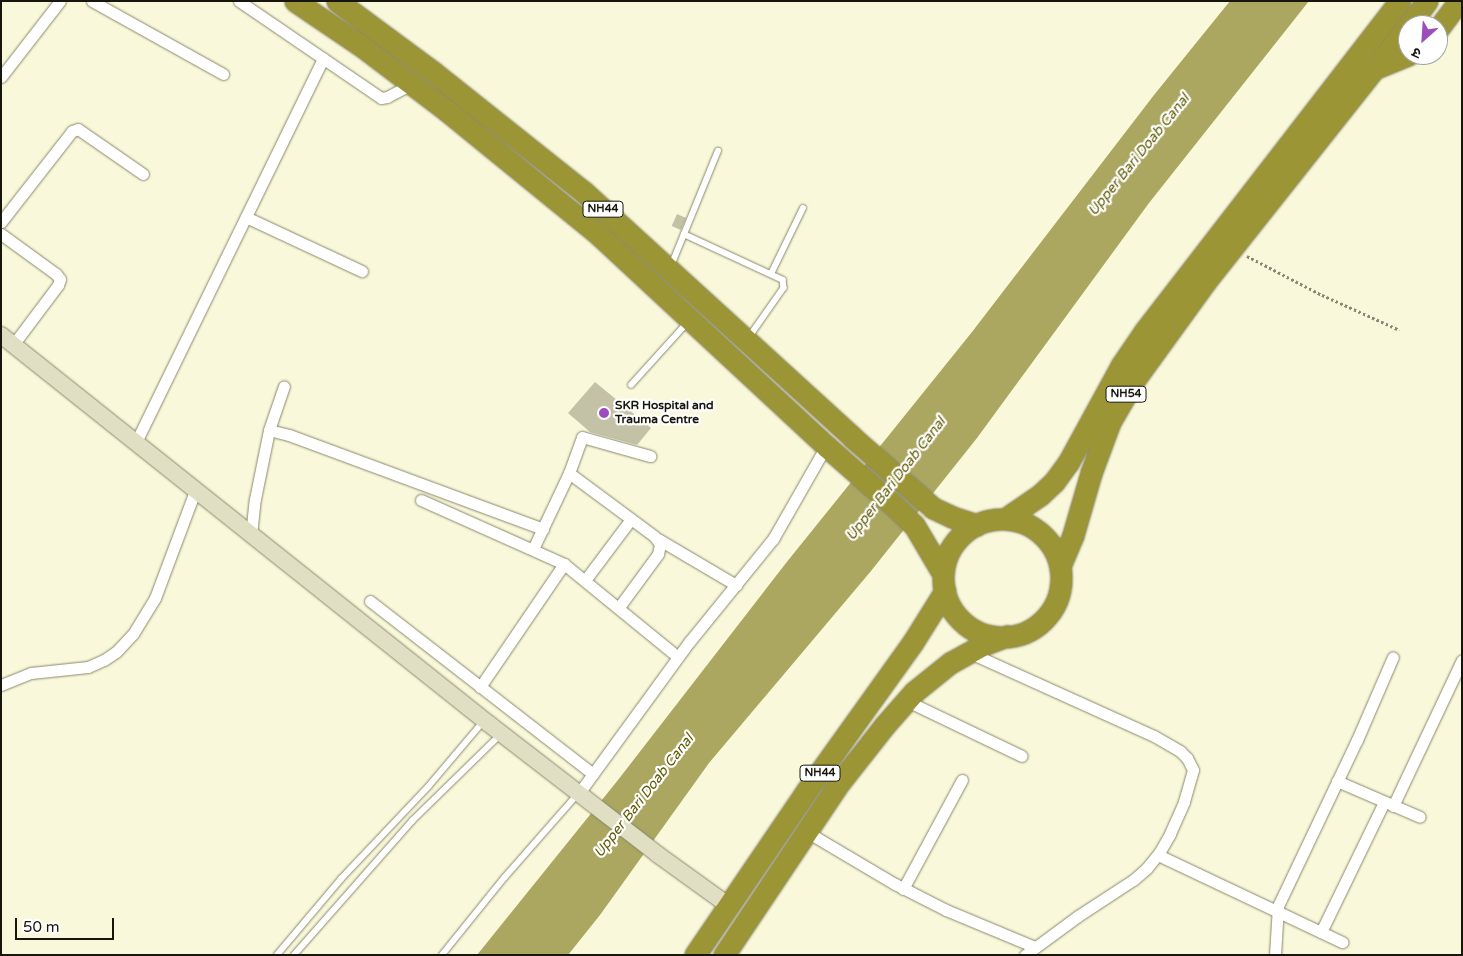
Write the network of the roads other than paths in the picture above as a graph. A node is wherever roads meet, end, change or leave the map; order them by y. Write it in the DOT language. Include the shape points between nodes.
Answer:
graph roads {
  1 [pos="60,1"];
  2 [pos="92,1"];
  3 [pos="239,1"];
  4 [pos="295,1"];
  5 [pos="336,1"];
  6 [pos="1400,1"];
  7 [pos="1427,1"];
  8 [pos="1459,1"];
  9 [pos="1416,15"];
  10 [pos="1448,15"];
  11 [pos="1398,38"];
  12 [pos="323,58"];
  13 [pos="1398,59"];
  14 [pos="1374,70"];
  15 [pos="223,74"];
  16 [pos="1,78"];
  17 [pos="411,84"];
  18 [pos="718,151"];
  19 [pos="143,174"];
  20 [pos="803,208"];
  21 [pos="246,217"];
  22 [pos="1,222"];
  23 [pos="1,234"];
  24 [pos="684,234"];
  25 [pos="670,268"];
  26 [pos="362,272"];
  27 [pos="771,274"];
  28 [pos="690,319"];
  29 [pos="7,340"];
  30 [pos="748,340"];
  31 [pos="631,385"];
  32 [pos="284,386"];
  33 [pos="269,430"];
  34 [pos="136,442"];
  35 [pos="831,450"];
  36 [pos="650,456"];
  37 [pos="569,474"];
  38 [pos="196,491"];
  39 [pos="421,500"];
  40 [pos="632,519"];
  41 [pos="1005,519"];
  42 [pos="977,525"];
  43 [pos="542,529"];
  44 [pos="251,536"];
  45 [pos="658,539"];
  46 [pos="533,548"];
  47 [pos="564,564"];
  48 [pos="1060,566"];
  49 [pos="586,579"];
  50 [pos="944,582"];
  51 [pos="736,585"];
  52 [pos="370,601"];
  53 [pos="619,607"];
  54 [pos="1008,636"];
  55 [pos="968,652"];
  56 [pos="678,657"];
  57 [pos="1393,657"];
  58 [pos="1462,660"];
  59 [pos="1,684"];
  60 [pos="480,687"];
  61 [pos="907,701"];
  62 [pos="484,720"];
  63 [pos="502,734"];
  64 [pos="1022,756"];
  65 [pos="592,774"];
  66 [pos="962,780"];
  67 [pos="1338,781"];
  68 [pos="585,798"];
  69 [pos="1389,804"];
  70 [pos="1420,817"];
  71 [pos="807,832"];
  72 [pos="1158,855"];
  73 [pos="362,857"];
  74 [pos="372,865"];
  75 [pos="903,889"];
  76 [pos="729,906"];
  77 [pos="1276,911"];
  78 [pos="1321,932"];
  79 [pos="1342,942"];
  80 [pos="1035,948"];
  81 [pos="730,952"];
  82 [pos="277,955"];
  83 [pos="294,955"];
  84 [pos="442,955"];
  85 [pos="694,955"];
  86 [pos="1025,955"];
  87 [pos="1275,955"];
  1 -- 16 [label="street"];
  2 -- 15 [label="street"];
  3 -- 12 [label="street"];
  4 -- 17 [label="highway, NH44"];
  5 -- 25 [label="highway, NH44" via="555,168"];
  6 -- 41 [label="highway, NH54" via="1144,332 1120,366 1068,463 1054,482"];
  7 -- 9 [label="highway, NH54"];
  8 -- 10 [label="highway"];
  11 -- 14 [label="highway, NH54"];
  12 -- 17 [label="street" via="381,98"];
  12 -- 21 [label="street"];
  13 -- 14 [label="highway"];
  14 -- 48 [label="highway, NH54" via="1184,310 1122,401 1110,422"];
  17 -- 28 [label="highway, NH44" via="574,212"];
  18 -- 24 [label="lane"];
  19 -- 22 [label="street" via="78,129 72,131"];
  20 -- 27 [label="lane"];
  21 -- 26 [label="street"];
  21 -- 34 [label="street"];
  23 -- 29 [label="street" via="60,279"];
  24 -- 25 [label="lane"];
  24 -- 27 [label="lane"];
  25 -- 30 [label="highway, NH44"];
  27 -- 30 [label="lane" via="783,280 784,288"];
  28 -- 31 [label="lane"];
  28 -- 35 [label="highway, NH44"];
  29 -- 34 [label="street"];
  30 -- 42 [label="highway, NH44" via="933,508"];
  32 -- 33 [label="street"];
  33 -- 43 [label="street"];
  33 -- 44 [label="street"];
  34 -- 38 [label="street"];
  35 -- 50 [label="highway, NH44" via="914,525"];
  35 -- 51 [label="street" via="782,525"];
  36 -- 37 [label="street" via="582,437"];
  37 -- 40 [label="street"];
  37 -- 43 [label="street"];
  38 -- 44 [label="street"];
  38 -- 59 [label="street" via="155,598 133,634 116,652 88,666 31,673"];
  39 -- 46 [label="street"];
  40 -- 45 [label="street"];
  40 -- 49 [label="street"];
  41 -- 42 [label="highway, NH44"];
  41 -- 48 [label="highway, NH44" via="1018,521 1041,533 1056,554"];
  42 -- 50 [label="highway, NH44" via="954,545 946,559"];
  43 -- 46 [label="street"];
  44 -- 62 [label="street"];
  45 -- 51 [label="street"];
  45 -- 53 [label="street" via="658,554"];
  46 -- 47 [label="street"];
  47 -- 49 [label="street"];
  47 -- 60 [label="street"];
  48 -- 54 [label="highway, NH44" via="1061,583 1050,613 1024,633"];
  49 -- 53 [label="street"];
  50 -- 54 [label="highway, NH44" via="957,616 968,626 993,636"];
  50 -- 76 [label="highway, NH44" via="913,642"];
  51 -- 56 [label="street"];
  52 -- 60 [label="street"];
  53 -- 56 [label="street"];
  54 -- 55 [label="highway, NH44"];
  55 -- 61 [label="highway, NH44" via="935,674"];
  55 -- 72 [label="street" via="1154,736 1187,758 1193,777 1174,826"];
  56 -- 65 [label="street"];
  57 -- 67 [label="street"];
  58 -- 69 [label="street"];
  60 -- 65 [label="street"];
  61 -- 64 [label="street"];
  61 -- 71 [label="highway, NH44" via="845,775"];
  62 -- 63 [label="street"];
  62 -- 73 [label="lane" via="428,787"];
  63 -- 68 [label="street"];
  63 -- 74 [label="lane" via="412,821"];
  65 -- 68 [label="street"];
  66 -- 75 [label="street"];
  67 -- 69 [label="street"];
  67 -- 77 [label="street"];
  68 -- 76 [label="street"];
  68 -- 84 [label="lane" via="505,877"];
  69 -- 70 [label="street"];
  69 -- 78 [label="street"];
  71 -- 75 [label="street"];
  71 -- 81 [label="highway, NH44"];
  72 -- 77 [label="street"];
  72 -- 80 [label="street" via="1133,880"];
  73 -- 74 [label="lane"];
  73 -- 82 [label="lane"];
  74 -- 83 [label="lane"];
  75 -- 80 [label="street"];
  76 -- 85 [label="highway, NH44"];
  77 -- 78 [label="street"];
  77 -- 87 [label="street"];
  78 -- 79 [label="street"];
  80 -- 86 [label="street"];
}
